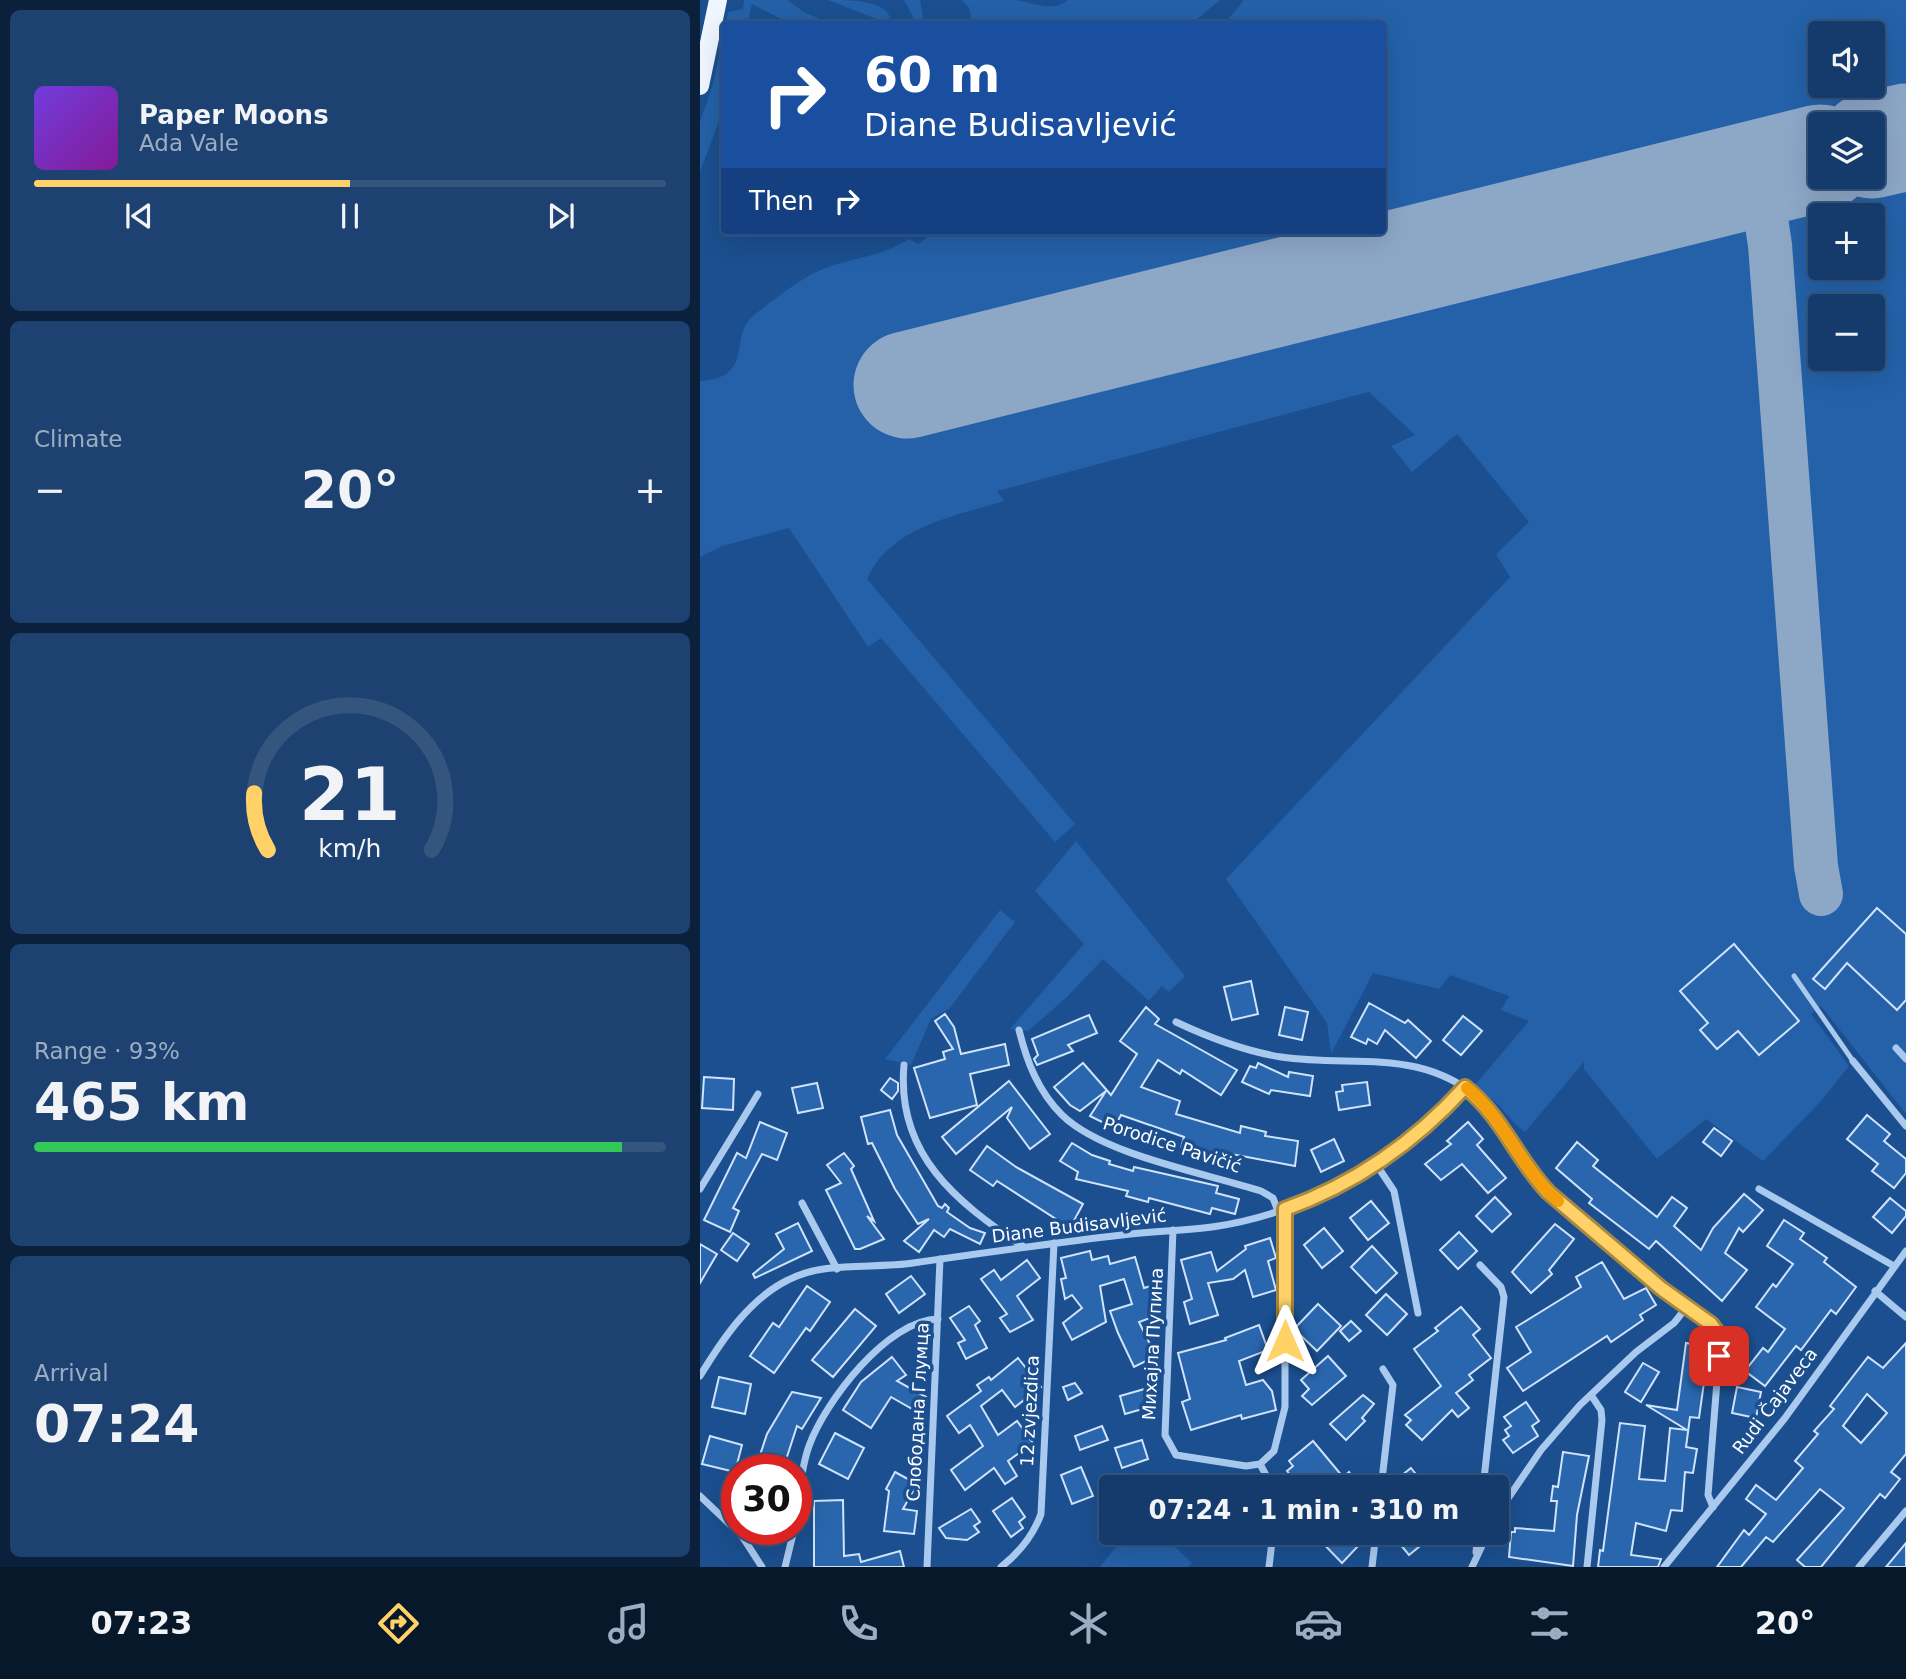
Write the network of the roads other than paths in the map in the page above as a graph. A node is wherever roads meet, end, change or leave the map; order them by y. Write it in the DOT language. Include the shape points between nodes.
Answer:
graph roads {
  1 [pos="718,0"];
  2 [pos="700,86"];
  3 [pos="1794,976"];
  4 [pos="1176,1022"];
  5 [pos="1018,1030"];
  6 [pos="1896,1048"];
  7 [pos="1906,1059"];
  8 [pos="1853,1061"];
  9 [pos="904,1065"];
  10 [pos="1465,1087"];
  11 [pos="758,1094"];
  12 [pos="1906,1126"];
  13 [pos="1376,1164"];
  14 [pos="700,1189"];
  15 [pos="1759,1189"];
  16 [pos="802,1203"];
  17 [pos="1281,1210"];
  18 [pos="1174,1230"];
  19 [pos="1054,1243"];
  20 [pos="1024,1247"];
  21 [pos="1906,1251"];
  22 [pos="940,1259"];
  23 [pos="1480,1265"];
  24 [pos="1894,1266"];
  25 [pos="837,1269"];
  26 [pos="1875,1291"];
  27 [pos="1686,1308"];
  28 [pos="1418,1313"];
  29 [pos="1906,1317"];
  30 [pos="938,1319"];
  31 [pos="1383,1369"];
  32 [pos="700,1376"];
  33 [pos="1591,1395"];
  34 [pos="807,1454"];
  35 [pos="1260,1464"];
  36 [pos="1266,1475"];
  37 [pos="1383,1475"];
  38 [pos="1484,1475"];
  39 [pos="700,1496"];
  40 [pos="1509,1497"];
  41 [pos="1713,1507"];
  42 [pos="1906,1511"];
  43 [pos="790,1545"];
  44 [pos="1272,1545"];
  45 [pos="1375,1545"];
  46 [pos="1476,1545"];
  47 [pos="1483,1545"];
  48 [pos="1474,1565"];
  49 [pos="762,1567"];
  50 [pos="785,1567"];
  51 [pos="927,1567"];
  52 [pos="1001,1567"];
  53 [pos="1269,1567"];
  54 [pos="1372,1567"];
  55 [pos="1587,1567"];
  56 [pos="1664,1567"];
  57 [pos="1859,1567"];
  1 -- 2 [label="main road"];
  3 -- 8 [label="lane"];
  4 -- 10 [label="street" via="1242,1049 1283,1057 1392,1061 1431,1070"];
  5 -- 17 [label="street, Porodice Pavičić" via="1040,1087 1064,1116 1083,1130 1129,1151 1261,1191"];
  6 -- 7 [label="street"];
  8 -- 12 [label="street"];
  9 -- 20 [label="street" via="908,1122 929,1165 961,1203"];
  10 -- 13 [label="street, Diane Budisavljević"];
  10 -- 27 [label="street" via="1487,1104 1548,1192"];
  11 -- 14 [label="street"];
  13 -- 17 [label="street, Diane Budisavljević" via="1347,1182"];
  13 -- 28 [label="street" via="1388,1178 1399,1211"];
  15 -- 24 [label="street"];
  16 -- 25 [label="street"];
  17 -- 18 [label="street, Diane Budisavljević" via="1222,1225"];
  17 -- 35 [label="street" via="1285,1407 1274,1451"];
  18 -- 19 [label="street, Diane Budisavljević"];
  18 -- 35 [label="street, Михајла Пупина" via="1164,1426 1168,1443 1176,1455 1192,1459"];
  19 -- 20 [label="street, Diane Budisavljević"];
  19 -- 52 [label="street, 12 zvjezdica" via="1041,1514 1016,1555"];
  20 -- 22 [label="street, Diane Budisavljević"];
  21 -- 24 [label="street, Rudi Čajaveca"];
  22 -- 25 [label="street, Diane Budisavljević"];
  22 -- 30 [label="street, Слободана Глумца"];
  23 -- 38 [label="street" via="1501,1287 1504,1297"];
  24 -- 26 [label="street, Rudi Čajaveca"];
  25 -- 32 [label="street, Diane Budisavljević" via="805,1273 771,1290 732,1329"];
  26 -- 29 [label="street"];
  26 -- 41 [label="street, Rudi Čajaveca"];
  27 -- 33 [label="street"];
  27 -- 41 [label="street" via="1711,1324 1719,1343 1708,1495"];
  30 -- 34 [label="street" via="911,1326 893,1338 841,1390"];
  30 -- 51 [label="street, Слободана Глумца"];
  31 -- 37 [label="street" via="1393,1385"];
  33 -- 40 [label="street" via="1541,1450"];
  33 -- 55 [label="street" via="1602,1420"];
  35 -- 36 [label="street"];
  39 -- 49 [label="street" via="742,1536"];
  41 -- 56 [label="street, Rudi Čajaveca"];
  42 -- 57 [label="street"];
  43 -- 50 [label="street"];
  44 -- 53 [label="street"];
  45 -- 54 [label="street"];
  46 -- 48 [label="street"];
  47 -- 48 [label="street"];
}
